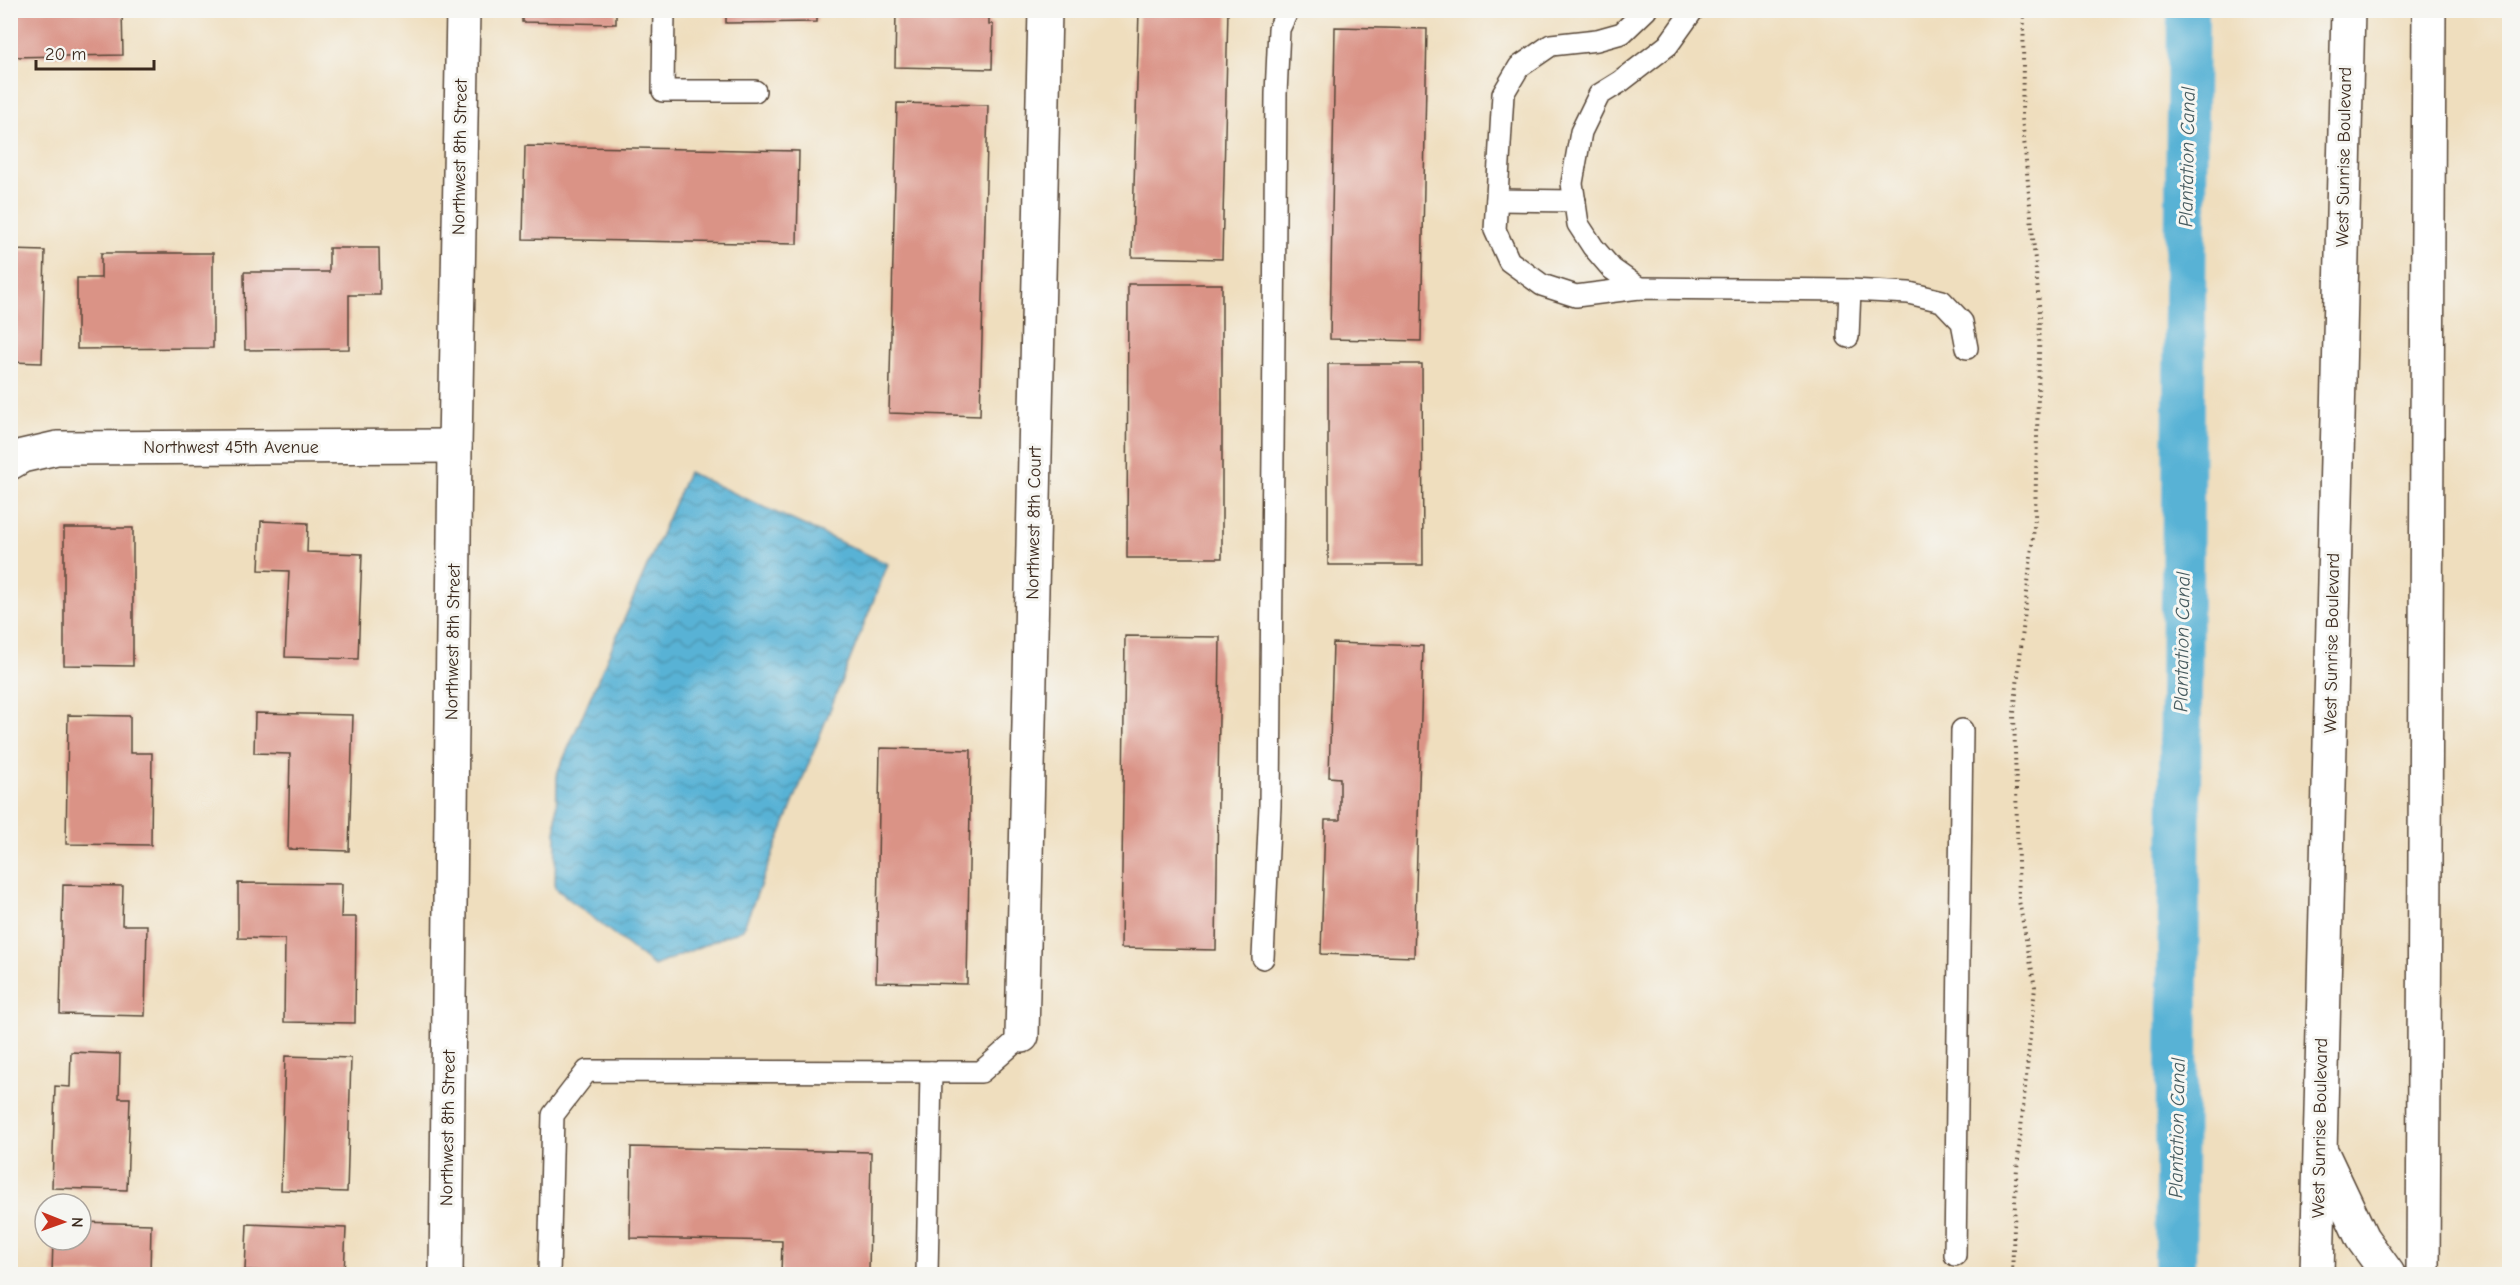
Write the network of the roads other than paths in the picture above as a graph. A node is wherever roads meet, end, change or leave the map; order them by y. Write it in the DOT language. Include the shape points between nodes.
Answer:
graph roads {
  1 [pos="463,10"];
  2 [pos="664,10"];
  3 [pos="1045,10"];
  4 [pos="1288,10"];
  5 [pos="1646,10"];
  6 [pos="1693,10"];
  7 [pos="2348,10"];
  8 [pos="2429,10"];
  9 [pos="755,91"];
  10 [pos="1497,200"];
  11 [pos="1575,201"];
  12 [pos="1639,288"];
  13 [pos="1850,290"];
  14 [pos="1848,337"];
  15 [pos="1967,348"];
  16 [pos="455,446"];
  17 [pos="10,463"];
  18 [pos="1962,730"];
  19 [pos="1263,958"];
  20 [pos="1022,1036"];
  21 [pos="931,1072"];
  22 [pos="2320,1148"];
  23 [pos="1955,1255"];
  24 [pos="446,1275"];
  25 [pos="549,1275"];
  26 [pos="927,1275"];
  27 [pos="2316,1275"];
  28 [pos="2388,1275"];
  29 [pos="2423,1275"];
  1 -- 16 [label="street, Northwest 8th Street"];
  2 -- 9 [label="lane" via="663,91"];
  3 -- 20 [label="street, Northwest 8th Court"];
  4 -- 19 [label="lane" via="1279,29 1276,94 1270,806"];
  5 -- 10 [label="lane" via="1622,33 1551,45 1519,67 1503,94"];
  6 -- 11 [label="lane" via="1668,45 1599,95 1581,132 1572,183"];
  7 -- 22 [label="street, West Sunrise Boulevard"];
  8 -- 29 [label="street"];
  10 -- 11 [label="lane"];
  10 -- 12 [label="lane" via="1495,230 1509,261 1542,285 1576,296"];
  11 -- 12 [label="lane" via="1578,224 1593,247 1611,269"];
  12 -- 13 [label="lane"];
  13 -- 14 [label="lane"];
  13 -- 15 [label="lane" via="1909,293 1942,301 1962,322"];
  16 -- 17 [label="street, Northwest 45th Avenue" via="57,448 22,456"];
  16 -- 24 [label="street, Northwest 8th Street"];
  18 -- 23 [label="lane"];
  20 -- 21 [label="lane" via="981,1072"];
  21 -- 25 [label="lane" via="587,1071 553,1115"];
  21 -- 26 [label="lane"];
  22 -- 27 [label="street, West Sunrise Boulevard"];
  22 -- 28 [label="street" via="2362,1238"];
}
